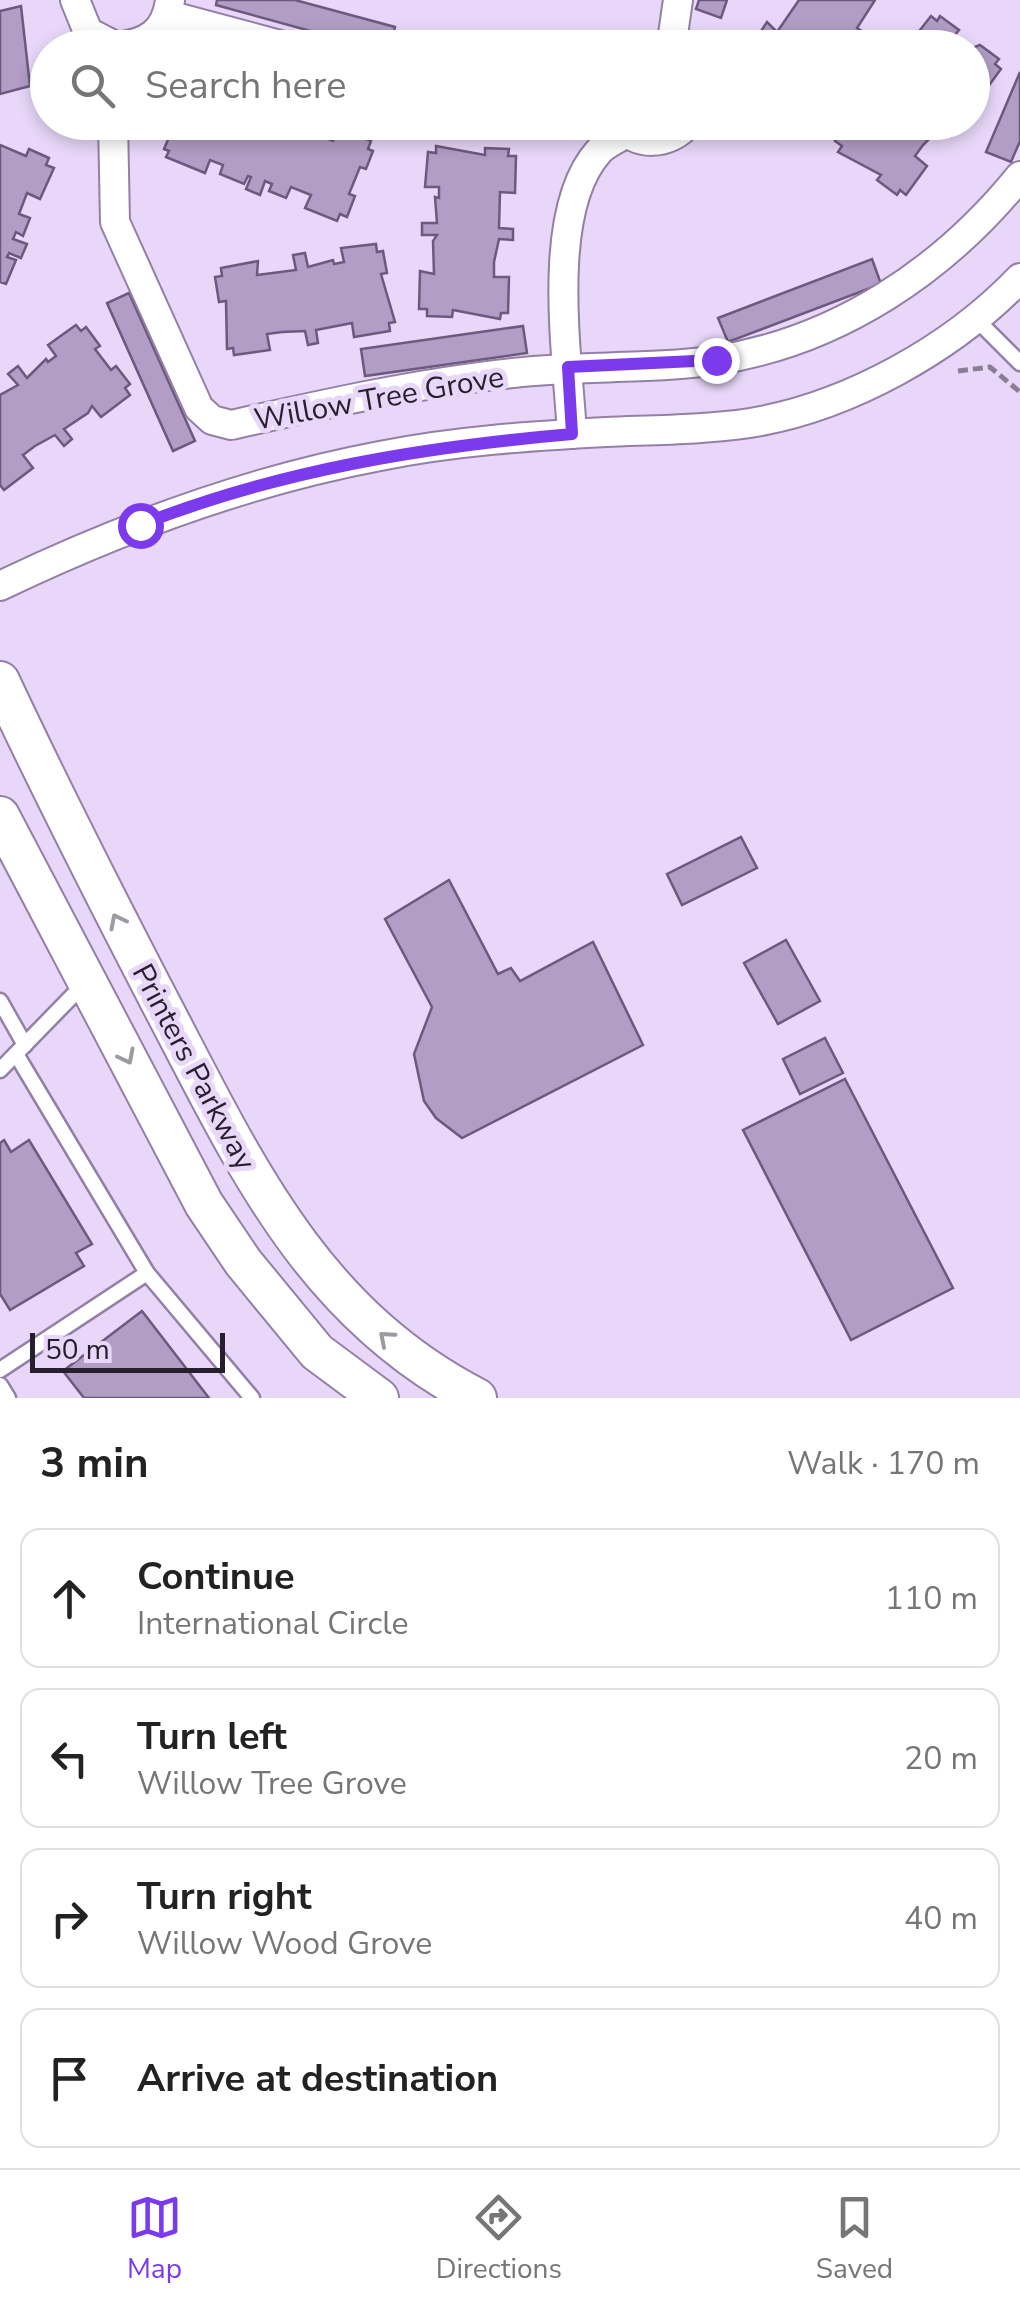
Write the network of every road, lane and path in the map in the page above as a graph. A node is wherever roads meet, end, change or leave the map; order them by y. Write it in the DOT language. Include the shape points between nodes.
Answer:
graph roads {
  1 [pos="75,0"];
  2 [pos="678,0"];
  3 [pos="169,8"];
  4 [pos="87,30"];
  5 [pos="155,30"];
  6 [pos="236,30"];
  7 [pos="674,30"];
  8 [pos="113,140"];
  9 [pos="609,140"];
  10 [pos="1020,176"];
  11 [pos="1020,278"];
  12 [pos="977,320"];
  13 [pos="1020,363"];
  14 [pos="568,367"];
  15 [pos="958,371"];
  16 [pos="1020,392"];
  17 [pos="572,434"];
  18 [pos="0,586"];
  19 [pos="0,682"];
  20 [pos="0,816"];
  21 [pos="88,980"];
  22 [pos="0,1001"];
  23 [pos="20,1049"];
  24 [pos="0,1070"];
  25 [pos="146,1273"];
  26 [pos="317,1352"];
  27 [pos="0,1370"];
  28 [pos="0,1385"];
  29 [pos="469,1396"];
  30 [pos="8,1398"];
  31 [pos="252,1398"];
  32 [pos="336,1398"];
  33 [pos="379,1398"];
  1 -- 4 [label="street"];
  2 -- 7 [label="street"];
  3 -- 5 [label="street"];
  3 -- 6 [label="street"];
  8 -- 14 [label="street, Willow Tree Grove" via="115,222 200,408 212,420 231,425 440,381"];
  9 -- 14 [label="street" via="571,213"];
  10 -- 14 [label="street, Willow Tree Grove" via="936,263 899,290 789,342 716,360"];
  11 -- 12 [label="street"];
  12 -- 13 [label="lane"];
  12 -- 17 [label="street" via="889,373 785,415 720,426"];
  14 -- 17 [label="street"];
  15 -- 16 [label="path" via="990,367"];
  17 -- 18 [label="street" via="454,444 312,470 183,508"];
  29 -- 19 [label="main road, Printers Parkway, one-way" via="360,1317 262,1196"];
  20 -- 21 [label="main road, Printers Parkway"];
  21 -- 23 [label="lane"];
  21 -- 26 [label="main road, Printers Parkway, one-way" via="204,1204"];
  22 -- 23 [label="lane"];
  23 -- 24 [label="lane"];
  23 -- 25 [label="lane"];
  25 -- 27 [label="lane"];
  25 -- 31 [label="lane"];
  26 -- 32 [label="main road, Printers Parkway"];
  26 -- 33 [label="main road, Printers Parkway"];
  28 -- 30 [label="lane"];
}
